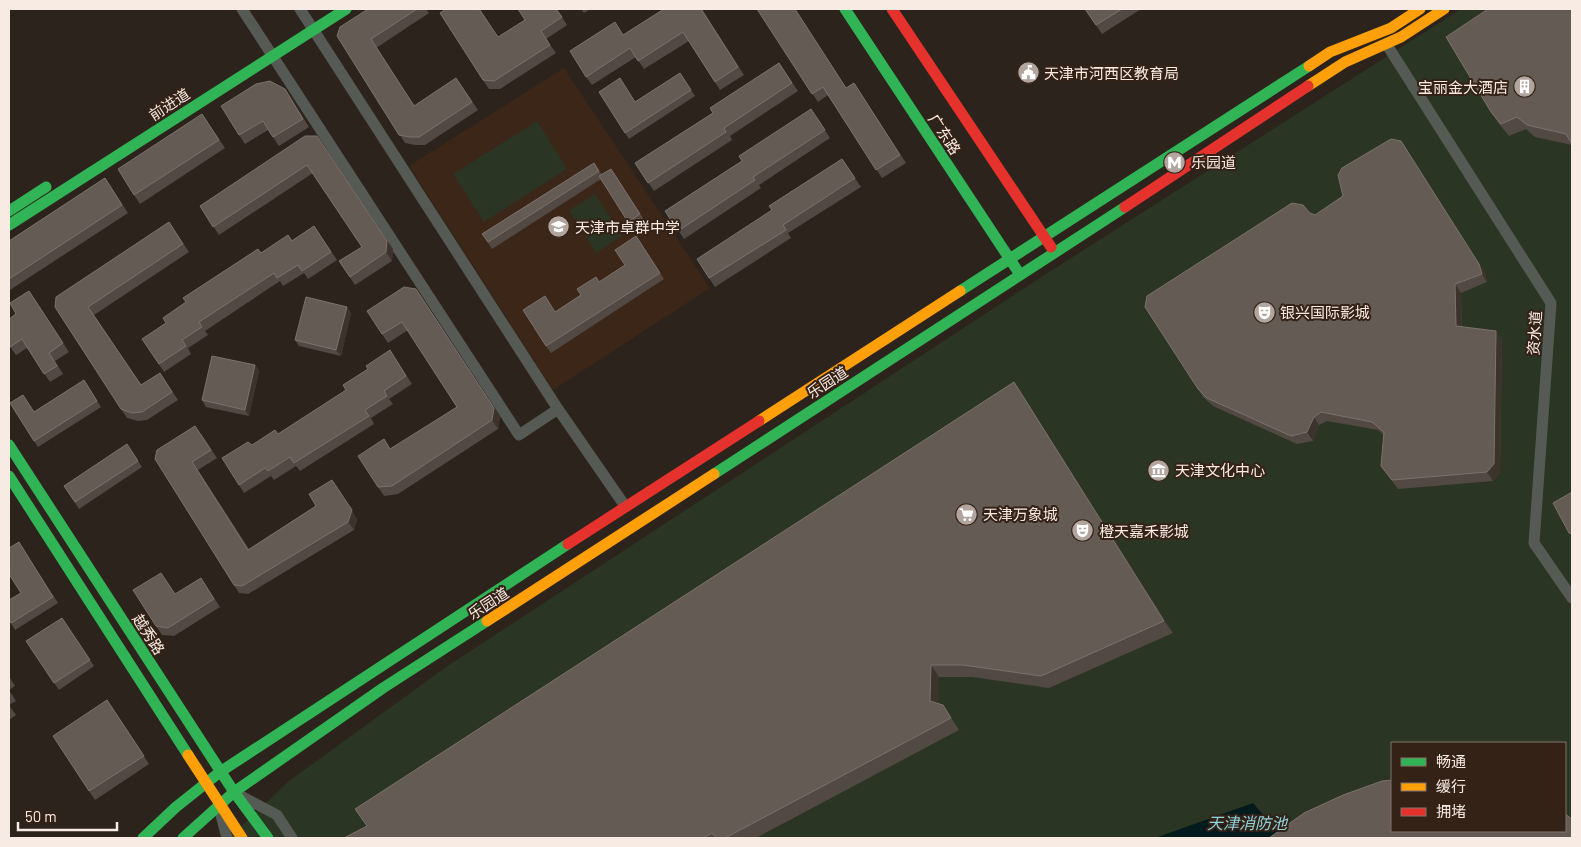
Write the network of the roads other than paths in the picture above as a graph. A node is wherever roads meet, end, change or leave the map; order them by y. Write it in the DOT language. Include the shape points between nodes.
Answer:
graph roads {
  1 [pos="242,9"];
  2 [pos="300,9"];
  3 [pos="326,9"];
  4 [pos="346,9"];
  5 [pos="845,9"];
  6 [pos="892,9"];
  7 [pos="1420,9"];
  8 [pos="1444,9"];
  9 [pos="311,25"];
  10 [pos="1387,45"];
  11 [pos="270,51"];
  12 [pos="9,211"];
  13 [pos="9,224"];
  14 [pos="1043,236"];
  15 [pos="1055,253"];
  16 [pos="1008,258"];
  17 [pos="1020,275"];
  18 [pos="558,409"];
  19 [pos="9,445"];
  20 [pos="9,476"];
  21 [pos="625,506"];
  22 [pos="636,523"];
  23 [pos="1572,598"];
  24 [pos="220,772"];
  25 [pos="205,784"];
  26 [pos="234,792"];
  27 [pos="218,804"];
  28 [pos="143,838"];
  29 [pos="183,838"];
  30 [pos="227,838"];
  31 [pos="242,838"];
  32 [pos="268,838"];
  33 [pos="292,838"];
  1 -- 11 [label="street"];
  2 -- 9 [label="street"];
  3 -- 9 [label="main road, 前进道"];
  4 -- 9 [label="main road, 前进道"];
  5 -- 16 [label="main road, 广东路"];
  6 -- 14 [label="main road, 广东路"];
  7 -- 14 [label="main road, 乐园道" via="1390,28 1330,52"];
  8 -- 10 [label="main road, 乐园道"];
  9 -- 11 [label="main road, 前进道"];
  9 -- 18 [label="street"];
  10 -- 15 [label="main road, 乐园道" via="1329,72"];
  10 -- 23 [label="street, 资水道" via="1551,303 1534,543"];
  11 -- 12 [label="main road, 前进道"];
  11 -- 13 [label="main road, 前进道"];
  11 -- 18 [label="street" via="519,435"];
  14 -- 15 [label="main road, 广东路"];
  14 -- 16 [label="main road, 乐园道"];
  15 -- 17 [label="main road, 乐园道"];
  16 -- 17 [label="main road, 广东路"];
  16 -- 21 [label="main road, 乐园道"];
  17 -- 22 [label="main road, 乐园道"];
  18 -- 21 [label="street"];
  19 -- 24 [label="main road, 越秀路"];
  20 -- 25 [label="main road"];
  21 -- 22 [label="main road"];
  21 -- 24 [label="main road, 乐园道"];
  22 -- 26 [label="main road, 乐园道" via="383,688"];
  24 -- 25 [label="main road, 乐园道"];
  24 -- 26 [label="main road, 越秀路"];
  25 -- 27 [label="main road"];
  25 -- 28 [label="main road, 乐园道"];
  26 -- 27 [label="main road, 乐园道"];
  26 -- 32 [label="main road, 越秀路"];
  26 -- 33 [label="street" via="277,815"];
  27 -- 29 [label="main road, 乐园道"];
  27 -- 30 [label="street"];
  27 -- 31 [label="main road"];
}
